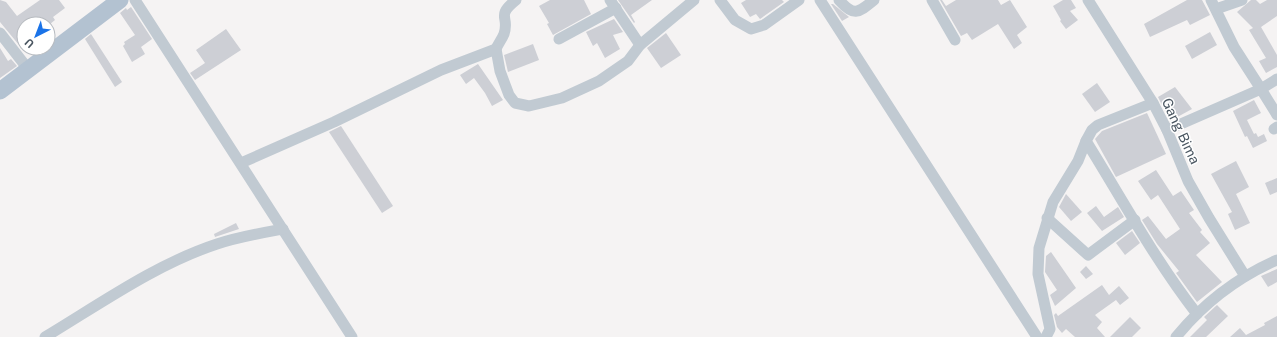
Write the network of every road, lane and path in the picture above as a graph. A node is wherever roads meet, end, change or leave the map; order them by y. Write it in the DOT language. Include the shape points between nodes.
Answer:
graph roads {
  1 [pos="120,0"];
  2 [pos="135,0"];
  3 [pos="516,0"];
  4 [pos="694,0"];
  5 [pos="720,0"];
  6 [pos="799,0"];
  7 [pos="820,0"];
  8 [pos="839,0"];
  9 [pos="874,0"];
  10 [pos="932,0"];
  11 [pos="1088,0"];
  12 [pos="1242,0"];
  13 [pos="613,4"];
  14 [pos="1213,5"];
  15 [pos="0,33"];
  16 [pos="559,39"];
  17 [pos="955,40"];
  18 [pos="640,45"];
  19 [pos="496,49"];
  20 [pos="28,69"];
  21 [pos="1277,79"];
  22 [pos="1261,89"];
  23 [pos="0,91"];
  24 [pos="1153,103"];
  25 [pos="1277,115"];
  26 [pos="1167,130"];
  27 [pos="1086,141"];
  28 [pos="241,164"];
  29 [pos="1047,218"];
  30 [pos="1135,220"];
  31 [pos="283,229"];
  32 [pos="1277,260"];
  33 [pos="1245,276"];
  34 [pos="1197,314"];
  35 [pos="1050,336"];
  36 [pos="45,337"];
  37 [pos="352,337"];
  38 [pos="1036,337"];
  39 [pos="1176,337"];
  1 -- 20 [label="main road"];
  2 -- 28 [label="street"];
  3 -- 19 [label="street" via="505,9 504,34"];
  4 -- 18 [label="street"];
  5 -- 6 [label="street" via="736,20 751,29 764,25"];
  7 -- 38 [label="street"];
  8 -- 9 [label="street" via="853,12"];
  10 -- 17 [label="street"];
  11 -- 24 [label="street, Gang Bima"];
  12 -- 14 [label="street"];
  13 -- 16 [label="street"];
  13 -- 18 [label="street"];
  14 -- 22 [label="street" via="1234,47"];
  15 -- 20 [label="street"];
  18 -- 19 [label="street" via="628,61 600,81 562,98 525,106 515,103 509,95 500,71"];
  19 -- 28 [label="street" via="441,70"];
  20 -- 23 [label="main road"];
  21 -- 22 [label="street"];
  22 -- 25 [label="street"];
  22 -- 26 [label="street"];
  24 -- 26 [label="street, Gang Bima"];
  24 -- 27 [label="street" via="1098,125"];
  26 -- 33 [label="street, Gang Bima" via="1188,181"];
  27 -- 29 [label="street" via="1078,161 1057,193"];
  27 -- 30 [label="street"];
  28 -- 31 [label="street"];
  29 -- 30 [label="street" via="1088,255"];
  29 -- 35 [label="street" via="1037,260"];
  30 -- 34 [label="street" via="1155,256"];
  31 -- 36 [label="street" via="233,239 190,254 132,284"];
  31 -- 37 [label="street"];
  32 -- 33 [label="street"];
  33 -- 34 [label="street"];
  34 -- 39 [label="street"];
}
